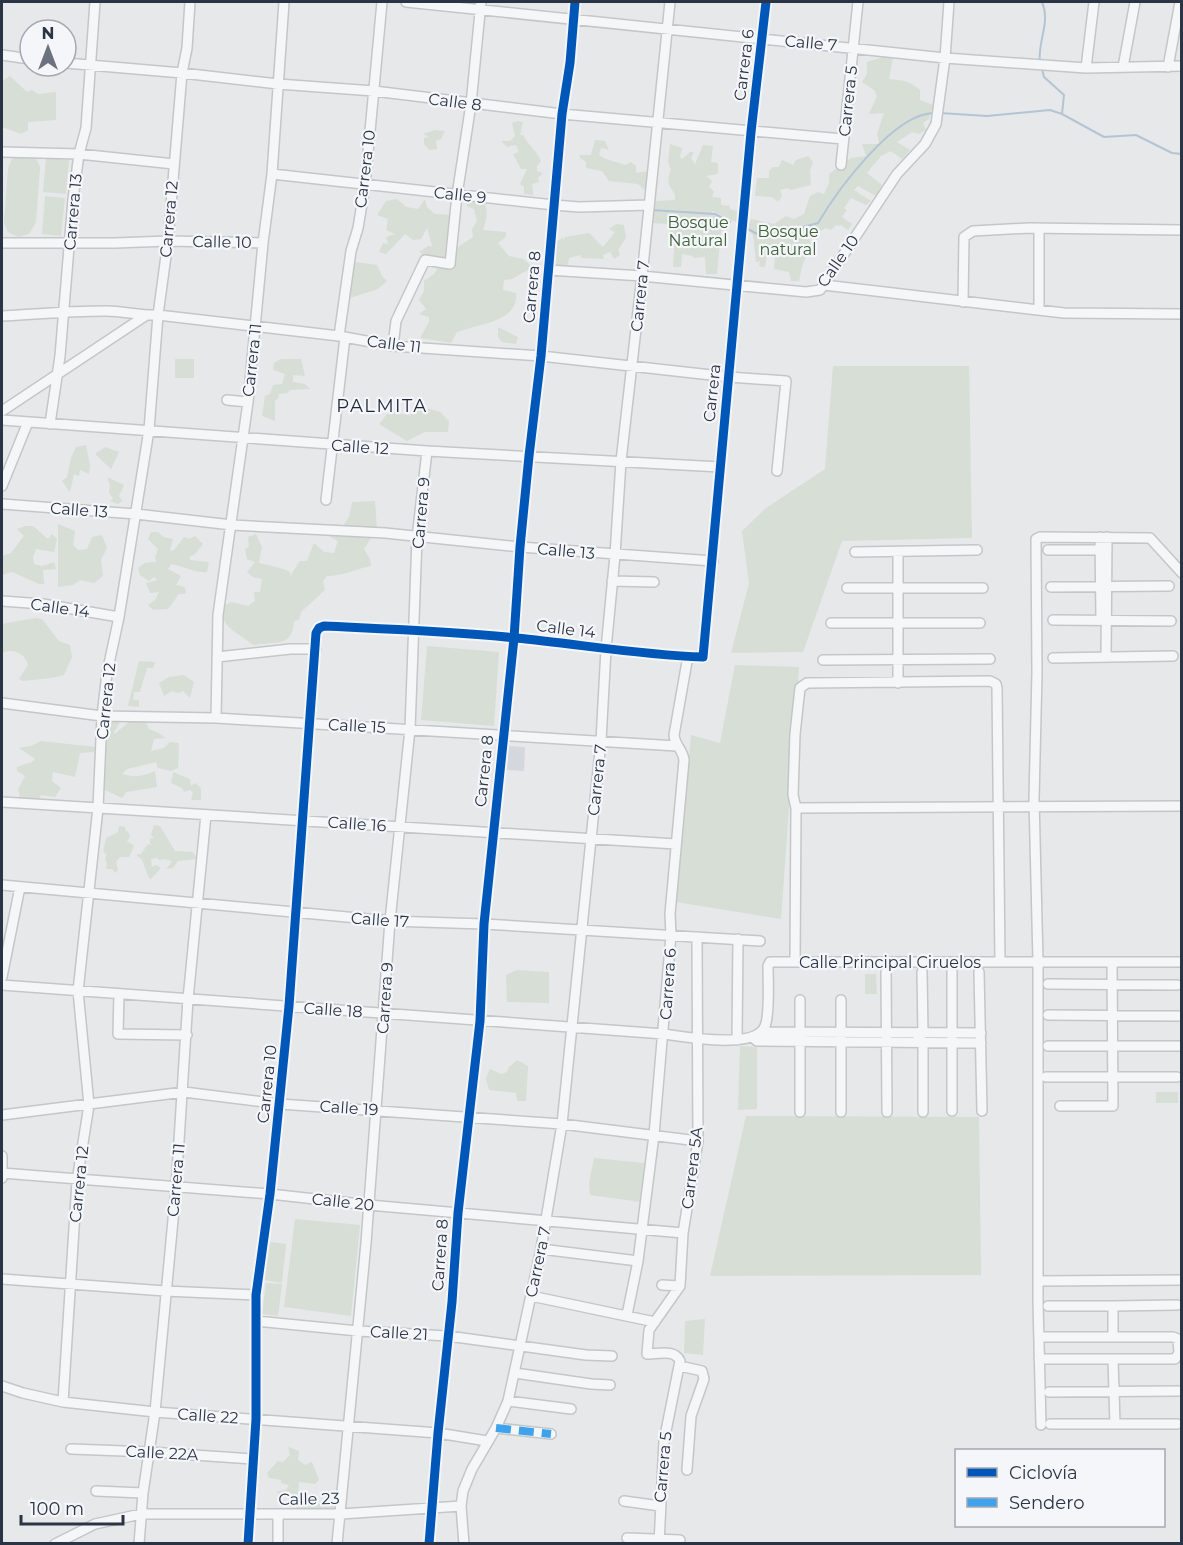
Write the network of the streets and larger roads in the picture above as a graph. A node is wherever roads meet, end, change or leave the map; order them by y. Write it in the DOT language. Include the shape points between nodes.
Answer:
graph roads {
  1 [pos="95,2"];
  2 [pos="190,2"];
  3 [pos="284,2"];
  4 [pos="382,2"];
  5 [pos="406,2"];
  6 [pos="575,2"];
  7 [pos="670,2"];
  8 [pos="766,2"];
  9 [pos="858,2"];
  10 [pos="949,2"];
  11 [pos="1094,2"];
  12 [pos="1135,2"];
  13 [pos="1180,2"];
  14 [pos="480,5"];
  15 [pos="574,19"];
  16 [pos="667,28"];
  17 [pos="763,39"];
  18 [pos="854,47"];
  19 [pos="2,55"];
  20 [pos="18,57"];
  21 [pos="945,58"];
  22 [pos="78,64"];
  23 [pos="91,66"];
  24 [pos="1182,66"];
  25 [pos="1123,67"];
  26 [pos="1168,67"];
  27 [pos="1086,68"];
  28 [pos="182,73"];
  29 [pos="278,84"];
  30 [pos="374,91"];
  31 [pos="471,104"];
  32 [pos="562,114"];
  33 [pos="657,121"];
  34 [pos="751,132"];
  35 [pos="843,139"];
  36 [pos="2,152"];
  37 [pos="79,154"];
  38 [pos="174,164"];
  39 [pos="841,165"];
  40 [pos="272,174"];
  41 [pos="365,185"];
  42 [pos="457,195"];
  43 [pos="554,205"];
  44 [pos="649,206"];
  45 [pos="1039,228"];
  46 [pos="1182,230"];
  47 [pos="168,241"];
  48 [pos="70,242"];
  49 [pos="2,243"];
  50 [pos="263,243"];
  51 [pos="548,270"];
  52 [pos="642,276"];
  53 [pos="737,284"];
  54 [pos="824,285"];
  55 [pos="963,302"];
  56 [pos="1039,310"];
  57 [pos="64,313"];
  58 [pos="1182,314"];
  59 [pos="158,315"];
  60 [pos="2,316"];
  61 [pos="146,316"];
  62 [pos="256,327"];
  63 [pos="342,336"];
  64 [pos="393,346"];
  65 [pos="541,356"];
  66 [pos="633,365"];
  67 [pos="58,375"];
  68 [pos="729,377"];
  69 [pos="227,400"];
  70 [pos="248,402"];
  71 [pos="2,411"];
  72 [pos="2,420"];
  73 [pos="28,422"];
  74 [pos="50,424"];
  75 [pos="149,430"];
  76 [pos="244,438"];
  77 [pos="331,445"];
  78 [pos="427,451"];
  79 [pos="529,456"];
  80 [pos="621,461"];
  81 [pos="720,467"];
  82 [pos="777,471"];
  83 [pos="2,486"];
  84 [pos="326,500"];
  85 [pos="2,504"];
  86 [pos="136,514"];
  87 [pos="232,525"];
  88 [pos="1104,537"];
  89 [pos="417,538"];
  90 [pos="520,547"];
  91 [pos="977,550"];
  92 [pos="1048,550"];
  93 [pos="1104,550"];
  94 [pos="855,552"];
  95 [pos="898,552"];
  96 [pos="615,555"];
  97 [pos="712,561"];
  98 [pos="1182,573"];
  99 [pos="612,581"];
  100 [pos="654,582"];
  101 [pos="1051,586"];
  102 [pos="1104,586"];
  103 [pos="1169,586"];
  104 [pos="847,588"];
  105 [pos="898,588"];
  106 [pos="982,588"];
  107 [pos="2,601"];
  108 [pos="119,617"];
  109 [pos="1053,620"];
  110 [pos="1104,620"];
  111 [pos="1171,621"];
  112 [pos="831,623"];
  113 [pos="897,623"];
  114 [pos="980,623"];
  115 [pos="319,627"];
  116 [pos="414,631"];
  117 [pos="514,638"];
  118 [pos="316,649"];
  119 [pos="606,649"];
  120 [pos="688,656"];
  121 [pos="1173,656"];
  122 [pos="217,657"];
  123 [pos="703,657"];
  124 [pos="1104,657"];
  125 [pos="1053,658"];
  126 [pos="898,659"];
  127 [pos="990,659"];
  128 [pos="823,660"];
  129 [pos="898,682"];
  130 [pos="2,703"];
  131 [pos="102,716"];
  132 [pos="216,718"];
  133 [pos="311,723"];
  134 [pos="410,729"];
  135 [pos="502,736"];
  136 [pos="601,741"];
  137 [pos="677,746"];
  138 [pos="2,802"];
  139 [pos="1182,806"];
  140 [pos="998,807"];
  141 [pos="1036,807"];
  142 [pos="98,808"];
  143 [pos="796,808"];
  144 [pos="206,815"];
  145 [pos="304,821"];
  146 [pos="399,827"];
  147 [pos="493,833"];
  148 [pos="591,839"];
  149 [pos="676,844"];
  150 [pos="2,885"];
  151 [pos="20,887"];
  152 [pos="87,893"];
  153 [pos="198,903"];
  154 [pos="296,913"];
  155 [pos="390,921"];
  156 [pos="484,924"];
  157 [pos="582,930"];
  158 [pos="672,935"];
  159 [pos="697,937"];
  160 [pos="738,939"];
  161 [pos="760,941"];
  162 [pos="795,962"];
  163 [pos="1000,962"];
  164 [pos="1038,962"];
  165 [pos="1109,962"];
  166 [pos="1182,962"];
  167 [pos="886,972"];
  168 [pos="922,972"];
  169 [pos="952,972"];
  170 [pos="979,972"];
  171 [pos="2,977"];
  172 [pos="1048,984"];
  173 [pos="1109,984"];
  174 [pos="2,985"];
  175 [pos="1177,985"];
  176 [pos="78,991"];
  177 [pos="119,994"];
  178 [pos="188,999"];
  179 [pos="800,1000"];
  180 [pos="841,1000"];
  181 [pos="289,1006"];
  182 [pos="384,1013"];
  183 [pos="1048,1015"];
  184 [pos="1109,1015"];
  185 [pos="1178,1016"];
  186 [pos="480,1021"];
  187 [pos="571,1027"];
  188 [pos="664,1034"];
  189 [pos="187,1035"];
  190 [pos="763,1036"];
  191 [pos="800,1036"];
  192 [pos="841,1037"];
  193 [pos="887,1037"];
  194 [pos="923,1038"];
  195 [pos="952,1038"];
  196 [pos="981,1038"];
  197 [pos="698,1039"];
  198 [pos="737,1040"];
  199 [pos="1048,1046"];
  200 [pos="1109,1046"];
  201 [pos="1180,1046"];
  202 [pos="1047,1077"];
  203 [pos="1110,1077"];
  204 [pos="1177,1077"];
  205 [pos="183,1092"];
  206 [pos="280,1104"];
  207 [pos="89,1105"];
  208 [pos="1060,1106"];
  209 [pos="377,1110"];
  210 [pos="952,1111"];
  211 [pos="982,1111"];
  212 [pos="800,1112"];
  213 [pos="841,1112"];
  214 [pos="887,1112"];
  215 [pos="923,1112"];
  216 [pos="2,1115"];
  217 [pos="468,1118"];
  218 [pos="562,1124"];
  219 [pos="654,1135"];
  220 [pos="698,1141"];
  221 [pos="2,1156"];
  222 [pos="2,1173"];
  223 [pos="2,1178"];
  224 [pos="77,1181"];
  225 [pos="176,1188"];
  226 [pos="270,1194"];
  227 [pos="369,1205"];
  228 [pos="458,1213"];
  229 [pos="547,1220"];
  230 [pos="642,1230"];
  231 [pos="684,1233"];
  232 [pos="542,1249"];
  233 [pos="638,1261"];
  234 [pos="2,1279"];
  235 [pos="1182,1280"];
  236 [pos="1038,1281"];
  237 [pos="71,1283"];
  238 [pos="662,1285"];
  239 [pos="680,1286"];
  240 [pos="165,1291"];
  241 [pos="256,1295"];
  242 [pos="531,1296"];
  243 [pos="1177,1305"];
  244 [pos="1048,1306"];
  245 [pos="1113,1306"];
  246 [pos="627,1315"];
  247 [pos="256,1321"];
  248 [pos="655,1322"];
  249 [pos="358,1331"];
  250 [pos="448,1336"];
  251 [pos="1039,1337"];
  252 [pos="1113,1337"];
  253 [pos="521,1345"];
  254 [pos="612,1356"];
  255 [pos="1039,1359"];
  256 [pos="1113,1359"];
  257 [pos="679,1361"];
  258 [pos="515,1373"];
  259 [pos="610,1384"];
  260 [pos="2,1386"];
  261 [pos="1114,1391"];
  262 [pos="1178,1391"];
  263 [pos="1048,1392"];
  264 [pos="508,1401"];
  265 [pos="63,1402"];
  266 [pos="571,1409"];
  267 [pos="155,1412"];
  268 [pos="256,1419"];
  269 [pos="1115,1424"];
  270 [pos="1176,1424"];
  271 [pos="349,1427"];
  272 [pos="496,1428"];
  273 [pos="438,1433"];
  274 [pos="551,1434"];
  275 [pos="487,1441"];
  276 [pos="71,1449"];
  277 [pos="150,1452"];
  278 [pos="253,1459"];
  279 [pos="687,1470"];
  280 [pos="96,1491"];
  281 [pos="143,1492"];
  282 [pos="624,1501"];
  283 [pos="461,1506"];
  284 [pos="660,1506"];
  285 [pos="432,1508"];
  286 [pos="141,1514"];
  287 [pos="340,1514"];
  288 [pos="250,1515"];
  289 [pos="278,1515"];
  290 [pos="627,1538"];
  291 [pos="680,1540"];
  292 [pos="658,1541"];
  293 [pos="55,1544"];
  294 [pos="139,1544"];
  295 [pos="248,1544"];
  296 [pos="278,1544"];
  297 [pos="337,1544"];
  298 [pos="429,1544"];
  299 [pos="464,1544"];
  1 -- 23 [label="street, Carrera 13"];
  2 -- 28 [label="street, Carrera 12"];
  3 -- 29 [label="street, Carrera 11"];
  4 -- 30 [label="street, Carrera 10"];
  5 -- 14 [label="street, Calle 7"];
  6 -- 15 [label="street, Carrera 8"];
  7 -- 16 [label="street, Carrera 7"];
  8 -- 17 [label="street, Carrera 6"];
  9 -- 18 [label="street, Carrera 5"];
  10 -- 21 [label="street, Calle 10"];
  11 -- 27 [label="street"];
  12 -- 25 [label="street"];
  13 -- 26 [label="street"];
  14 -- 15 [label="street, Calle 7"];
  14 -- 31 [label="street"];
  15 -- 16 [label="street, Calle 7"];
  15 -- 32 [label="street, Carrera 8"];
  16 -- 17 [label="street, Calle 7"];
  16 -- 33 [label="street, Carrera 7"];
  17 -- 18 [label="street, Calle 7"];
  17 -- 34 [label="street, Carrera 6"];
  18 -- 21 [label="street, Calle 7"];
  18 -- 35 [label="street, Carrera 5"];
  19 -- 20 [label="street"];
  21 -- 27 [label="street, Calle 7"];
  21 -- 54 [label="street, Calle 10" via="936,124 925,144 897,174"];
  22 -- 23 [label="street, Calle 8"];
  23 -- 28 [label="street, Calle 8"];
  23 -- 37 [label="street, Carrera 13" via="86,128"];
  24 -- 26 [label="street, Calle 7"];
  25 -- 26 [label="street, Calle 7"];
  25 -- 27 [label="street, Calle 7"];
  28 -- 29 [label="street, Calle 8"];
  28 -- 38 [label="street, Carrera 12"];
  29 -- 30 [label="street, Calle 8"];
  29 -- 40 [label="street, Carrera 11"];
  30 -- 31 [label="street, Calle 8"];
  30 -- 41 [label="street, Carrera 10"];
  31 -- 32 [label="street, Calle 8"];
  31 -- 42 [label="street"];
  32 -- 33 [label="street, Calle 8"];
  32 -- 43 [label="street, Carrera 8"];
  33 -- 34 [label="street, Calle 8"];
  33 -- 44 [label="street, Carrera 7"];
  34 -- 35 [label="street, Calle 8"];
  34 -- 53 [label="street, Carrera"];
  35 -- 39 [label="street, Carrera 5"];
  36 -- 37 [label="street"];
  37 -- 38 [label="street"];
  37 -- 48 [label="street, Carrera 13"];
  38 -- 47 [label="street, Carrera 12"];
  40 -- 41 [label="street, Calle 9"];
  40 -- 50 [label="street, Carrera 11"];
  41 -- 42 [label="street, Calle 9"];
  41 -- 63 [label="street, Carrera 10" via="351,251"];
  42 -- 43 [label="street, Calle 9"];
  42 -- 64 [label="street" via="450,264 425,260 396,321"];
  43 -- 44 [label="street, Calle 9"];
  43 -- 51 [label="street, Carrera 8"];
  44 -- 52 [label="street, Carrera 7"];
  45 -- 46 [label="street"];
  45 -- 55 [label="street" via="968,233 963,247"];
  45 -- 56 [label="street"];
  47 -- 48 [label="street, Calle 10"];
  47 -- 50 [label="street, Calle 10"];
  47 -- 59 [label="street, Carrera 12"];
  48 -- 49 [label="street, Calle 10"];
  48 -- 57 [label="street, Carrera 13"];
  50 -- 62 [label="street, Carrera 11"];
  51 -- 52 [label="street, Calle 10"];
  51 -- 65 [label="street, Carrera 8"];
  52 -- 53 [label="street, Calle 10"];
  52 -- 66 [label="street, Carrera 7"];
  53 -- 54 [label="street, Calle 10" via="806,292 820,290"];
  53 -- 68 [label="street, Carrera"];
  54 -- 55 [label="street"];
  55 -- 56 [label="street"];
  56 -- 58 [label="street"];
  57 -- 60 [label="street, Calle 11"];
  57 -- 61 [label="street, Calle 11" via="108,311"];
  57 -- 67 [label="street, Carrera 13"];
  59 -- 61 [label="street, Calle 11"];
  59 -- 62 [label="street, Calle 11"];
  59 -- 75 [label="street, Carrera 12"];
  61 -- 67 [label="street"];
  62 -- 63 [label="street, Calle 11"];
  62 -- 70 [label="street, Carrera 11"];
  63 -- 64 [label="street, Calle 11"];
  63 -- 77 [label="street, Carrera 10"];
  64 -- 65 [label="street, Calle 11"];
  65 -- 66 [label="street, Calle 11"];
  65 -- 79 [label="street, Carrera 8"];
  66 -- 68 [label="street, Calle 11"];
  66 -- 80 [label="street, Carrera 7"];
  67 -- 71 [label="street"];
  67 -- 74 [label="street, Carrera 13"];
  68 -- 81 [label="street, Carrera"];
  68 -- 82 [label="street, Calle 11" via="786,381"];
  69 -- 70 [label="street"];
  70 -- 76 [label="street, Carrera 11"];
  72 -- 73 [label="street, Calle 12"];
  73 -- 74 [label="street, Calle 12"];
  73 -- 83 [label="street"];
  74 -- 75 [label="street, Calle 12"];
  75 -- 76 [label="street, Calle 12"];
  75 -- 86 [label="street, Carrera 12"];
  76 -- 77 [label="street, Calle 12"];
  76 -- 87 [label="street, Carrera 11"];
  77 -- 78 [label="street, Calle 12"];
  77 -- 84 [label="street, Carrera 10"];
  78 -- 79 [label="street, Calle 12"];
  78 -- 89 [label="street, Carrera 9"];
  79 -- 80 [label="street, Calle 12"];
  79 -- 90 [label="street, Carrera 8"];
  80 -- 81 [label="street, Calle 12"];
  80 -- 96 [label="street, Carrera 7"];
  81 -- 97 [label="street, Carrera"];
  85 -- 86 [label="street, Calle 13"];
  86 -- 87 [label="street, Calle 13"];
  86 -- 108 [label="street, Carrera 12"];
  87 -- 89 [label="street, Calle 13"];
  87 -- 122 [label="street, Carrera 11" via="218,615"];
  88 -- 93 [label="street"];
  88 -- 98 [label="street" via="1150,538"];
  88 -- 141 [label="street" via="1036,539"];
  89 -- 90 [label="street, Calle 13"];
  89 -- 116 [label="street, Carrera 9"];
  90 -- 96 [label="street, Calle 13"];
  90 -- 117 [label="street, Carrera 8"];
  91 -- 95 [label="street"];
  92 -- 93 [label="street"];
  93 -- 102 [label="street"];
  94 -- 95 [label="street"];
  95 -- 105 [label="street"];
  96 -- 97 [label="street, Calle 13"];
  96 -- 99 [label="street, Carrera 7"];
  97 -- 123 [label="street, Carrera"];
  99 -- 100 [label="street"];
  99 -- 119 [label="street, Carrera 7"];
  101 -- 102 [label="street"];
  102 -- 103 [label="street"];
  102 -- 110 [label="street"];
  104 -- 105 [label="street"];
  105 -- 106 [label="street"];
  105 -- 113 [label="street"];
  107 -- 108 [label="street, Calle 14"];
  108 -- 131 [label="street, Carrera 12"];
  109 -- 110 [label="street"];
  110 -- 111 [label="street"];
  110 -- 124 [label="street"];
  112 -- 113 [label="street"];
  113 -- 114 [label="street"];
  113 -- 126 [label="street"];
  115 -- 116 [label="street, Calle 14"];
  115 -- 118 [label="street, Carrera 10"];
  116 -- 117 [label="street, Calle 14"];
  116 -- 134 [label="street, Carrera 9"];
  117 -- 119 [label="street, Calle 14"];
  117 -- 135 [label="street, Carrera 8"];
  118 -- 122 [label="street"];
  118 -- 133 [label="street, Carrera 10"];
  119 -- 120 [label="street, Calle 14"];
  119 -- 136 [label="street, Carrera 7"];
  120 -- 123 [label="street, Calle 14"];
  120 -- 137 [label="street, Carrera 6" via="674,735"];
  121 -- 124 [label="street"];
  122 -- 132 [label="street, Carrera 11"];
  124 -- 125 [label="street"];
  126 -- 127 [label="street"];
  126 -- 128 [label="street"];
  126 -- 129 [label="street"];
  129 -- 140 [label="street" via="996,684"];
  129 -- 143 [label="street" via="802,685 795,734"];
  130 -- 131 [label="street, Calle 15"];
  131 -- 132 [label="street, Calle 15"];
  131 -- 142 [label="street, Carrera 12"];
  132 -- 133 [label="street, Calle 15"];
  133 -- 134 [label="street, Calle 15"];
  133 -- 145 [label="street, Carrera 10"];
  134 -- 135 [label="street, Calle 15"];
  134 -- 146 [label="street, Carrera 9"];
  135 -- 136 [label="street, Calle 15"];
  135 -- 147 [label="street, Carrera 8"];
  136 -- 137 [label="street, Calle 15"];
  136 -- 148 [label="street, Carrera 7"];
  137 -- 149 [label="street, Carrera 6" via="684,760"];
  138 -- 142 [label="street, Calle 16"];
  139 -- 141 [label="street"];
  140 -- 141 [label="street"];
  140 -- 143 [label="street"];
  140 -- 163 [label="street"];
  141 -- 164 [label="street"];
  142 -- 144 [label="street, Calle 16"];
  142 -- 152 [label="street, Carrera 12"];
  143 -- 162 [label="street"];
  144 -- 145 [label="street, Calle 16"];
  144 -- 153 [label="street, Carrera 11"];
  145 -- 146 [label="street, Calle 16"];
  145 -- 154 [label="street, Carrera 10"];
  146 -- 147 [label="street, Calle 16"];
  146 -- 155 [label="street, Carrera 9"];
  147 -- 148 [label="street, Calle 16"];
  147 -- 156 [label="street, Carrera 8"];
  148 -- 149 [label="street, Calle 16"];
  148 -- 157 [label="street, Carrera 7"];
  149 -- 158 [label="street, Carrera 6"];
  150 -- 151 [label="street, Calle 17"];
  151 -- 152 [label="street, Calle 17"];
  151 -- 171 [label="street"];
  152 -- 153 [label="street, Calle 17"];
  152 -- 176 [label="street, Carrera 12"];
  153 -- 154 [label="street, Calle 17"];
  153 -- 178 [label="street, Carrera 11"];
  154 -- 155 [label="street, Calle 17"];
  154 -- 181 [label="street, Carrera 10"];
  155 -- 156 [label="street, Calle 17"];
  155 -- 182 [label="street, Carrera 9"];
  156 -- 157 [label="street, Calle 17"];
  156 -- 186 [label="street, Carrera 8"];
  157 -- 158 [label="street, Calle 17"];
  157 -- 187 [label="street, Carrera 7"];
  158 -- 159 [label="street, Calle 17"];
  158 -- 188 [label="street, Carrera 6"];
  159 -- 160 [label="street, Calle 17"];
  159 -- 197 [label="street, Carrera 5A"];
  160 -- 161 [label="street, Calle 17"];
  160 -- 198 [label="street"];
  162 -- 163 [label="street, Calle Principal Ciruelos"];
  162 -- 190 [label="street, Calle Principal Ciruelos" via="768,966"];
  163 -- 164 [label="street, Calle Principal Ciruelos"];
  164 -- 165 [label="street, Calle Principal Ciruelos"];
  164 -- 236 [label="street"];
  165 -- 166 [label="street, Calle Principal Ciruelos"];
  165 -- 173 [label="street"];
  167 -- 193 [label="street"];
  168 -- 194 [label="street"];
  169 -- 195 [label="street"];
  170 -- 196 [label="street"];
  172 -- 173 [label="street"];
  173 -- 175 [label="street"];
  173 -- 184 [label="street"];
  174 -- 176 [label="street, Calle 18"];
  176 -- 177 [label="street, Calle 18"];
  176 -- 207 [label="street, Carrera 12"];
  177 -- 178 [label="street, Calle 18"];
  177 -- 189 [label="street" via="118,1034"];
  178 -- 181 [label="street, Calle 18"];
  178 -- 189 [label="street, Carrera 11"];
  179 -- 191 [label="street"];
  180 -- 192 [label="street"];
  181 -- 182 [label="street, Calle 18"];
  181 -- 206 [label="street, Carrera 10"];
  182 -- 186 [label="street, Calle 18"];
  182 -- 209 [label="street, Carrera 9"];
  183 -- 184 [label="street"];
  184 -- 185 [label="street"];
  184 -- 200 [label="street"];
  186 -- 187 [label="street, Calle 18"];
  186 -- 217 [label="street, Carrera 8"];
  187 -- 188 [label="street, Calle 18"];
  187 -- 218 [label="street, Carrera 7"];
  188 -- 197 [label="street"];
  188 -- 219 [label="street, Carrera 6"];
  189 -- 205 [label="street, Carrera 11"];
  190 -- 191 [label="street"];
  190 -- 198 [label="street"];
  191 -- 192 [label="street"];
  191 -- 212 [label="street"];
  192 -- 193 [label="street"];
  192 -- 213 [label="street"];
  193 -- 194 [label="street"];
  193 -- 214 [label="street"];
  194 -- 195 [label="street"];
  194 -- 215 [label="street"];
  195 -- 196 [label="street"];
  195 -- 210 [label="street"];
  196 -- 211 [label="street"];
  197 -- 198 [label="street"];
  197 -- 220 [label="street, Carrera 5A"];
  199 -- 200 [label="street"];
  200 -- 201 [label="street"];
  200 -- 203 [label="street"];
  202 -- 203 [label="street"];
  203 -- 204 [label="street"];
  203 -- 208 [label="street" via="1107,1106"];
  205 -- 206 [label="street, Calle 19"];
  205 -- 207 [label="street, Calle 19"];
  205 -- 225 [label="street, Carrera 11"];
  206 -- 209 [label="street, Calle 19"];
  206 -- 226 [label="street, Carrera 10"];
  207 -- 216 [label="street, Calle 19"];
  207 -- 224 [label="street, Carrera 12"];
  209 -- 217 [label="street, Calle 19"];
  209 -- 227 [label="street, Carrera 9"];
  217 -- 218 [label="street, Calle 19"];
  217 -- 228 [label="street, Carrera 8"];
  218 -- 219 [label="street, Calle 19"];
  218 -- 229 [label="street, Carrera 7"];
  219 -- 220 [label="street, Calle 19"];
  219 -- 230 [label="street, Carrera 6"];
  220 -- 231 [label="street, Carrera 5A"];
  221 -- 222 [label="street"];
  222 -- 223 [label="street"];
  222 -- 224 [label="street, Calle 20"];
  224 -- 225 [label="street, Calle 20"];
  224 -- 237 [label="street, Carrera 12"];
  225 -- 226 [label="street, Calle 20"];
  225 -- 240 [label="street, Carrera 11"];
  226 -- 227 [label="street, Calle 20"];
  226 -- 241 [label="street, Carrera 10"];
  227 -- 228 [label="street, Calle 20"];
  227 -- 249 [label="street, Carrera 9"];
  228 -- 229 [label="street, Calle 20"];
  228 -- 250 [label="street, Carrera 8"];
  229 -- 230 [label="street, Calle 20"];
  229 -- 232 [label="street, Carrera 7"];
  230 -- 231 [label="street, Calle 20"];
  230 -- 233 [label="street, Carrera 6"];
  231 -- 239 [label="street, Carrera 5A"];
  232 -- 233 [label="street"];
  232 -- 242 [label="street, Carrera 7"];
  233 -- 246 [label="street, Carrera 6"];
  234 -- 237 [label="street"];
  235 -- 236 [label="street"];
  236 -- 251 [label="street"];
  237 -- 240 [label="street"];
  237 -- 265 [label="street, Carrera 12"];
  238 -- 239 [label="street"];
  239 -- 248 [label="street"];
  240 -- 241 [label="street"];
  240 -- 267 [label="street, Carrera 11"];
  241 -- 247 [label="street, Carrera 10"];
  242 -- 246 [label="street"];
  242 -- 253 [label="street, Carrera 7"];
  243 -- 245 [label="street"];
  244 -- 245 [label="street"];
  245 -- 252 [label="street"];
  246 -- 248 [label="street"];
  247 -- 249 [label="street, Calle 21"];
  247 -- 268 [label="street, Carrera 10"];
  248 -- 257 [label="street" via="647,1336 647,1354 674,1354"];
  249 -- 250 [label="street, Calle 21"];
  249 -- 271 [label="street, Carrera 9"];
  250 -- 253 [label="street, Calle 21"];
  250 -- 273 [label="street, Carrera 8"];
  251 -- 252 [label="street"];
  251 -- 255 [label="street"];
  252 -- 256 [label="street" via="1173,1337 1178,1339 1179,1353 1176,1359"];
  253 -- 254 [label="street, Calle 21"];
  253 -- 258 [label="street, Carrera 7"];
  255 -- 256 [label="street"];
  255 -- 269 [label="street" via="1045,1425"];
  256 -- 261 [label="street"];
  257 -- 279 [label="street" via="702,1371 704,1379 691,1416"];
  257 -- 284 [label="street, Carrera 5" via="674,1401 665,1427"];
  258 -- 259 [label="street"];
  258 -- 264 [label="street, Carrera 7"];
  260 -- 265 [label="street, Calle 22"];
  261 -- 262 [label="street"];
  261 -- 263 [label="street"];
  261 -- 269 [label="street"];
  264 -- 266 [label="street"];
  264 -- 272 [label="street, Carrera 7"];
  265 -- 267 [label="street, Calle 22"];
  267 -- 268 [label="street, Calle 22"];
  267 -- 277 [label="street, Carrera 11"];
  268 -- 271 [label="street, Calle 22"];
  268 -- 278 [label="street, Carrera 10"];
  269 -- 270 [label="street"];
  271 -- 273 [label="street, Calle 22"];
  271 -- 287 [label="street, Carrera 9"];
  272 -- 274 [label="street"];
  272 -- 275 [label="street, Carrera 7"];
  273 -- 275 [label="street, Calle 22"];
  273 -- 285 [label="street, Carrera 8"];
  275 -- 283 [label="street, Carrera 7" via="463,1491"];
  276 -- 277 [label="street, Calle 22A"];
  277 -- 278 [label="street, Calle 22A"];
  277 -- 281 [label="street, Carrera 11"];
  278 -- 288 [label="street, Carrera 10"];
  280 -- 281 [label="street"];
  281 -- 286 [label="street, Carrera 11"];
  282 -- 284 [label="street"];
  283 -- 285 [label="street, Calle 23"];
  283 -- 299 [label="street, Carrera 7"];
  284 -- 292 [label="street, Carrera 5"];
  285 -- 287 [label="street, Calle 23"];
  285 -- 298 [label="street, Carrera 8"];
  286 -- 288 [label="street, Calle 23"];
  286 -- 293 [label="street, Calle 23" via="95,1524"];
  286 -- 294 [label="street, Carrera 11"];
  287 -- 289 [label="street, Calle 23"];
  287 -- 297 [label="street, Carrera 9"];
  288 -- 289 [label="street, Calle 23"];
  288 -- 295 [label="street, Carrera 10"];
  289 -- 296 [label="street"];
  290 -- 292 [label="street"];
  291 -- 292 [label="street"];
}
